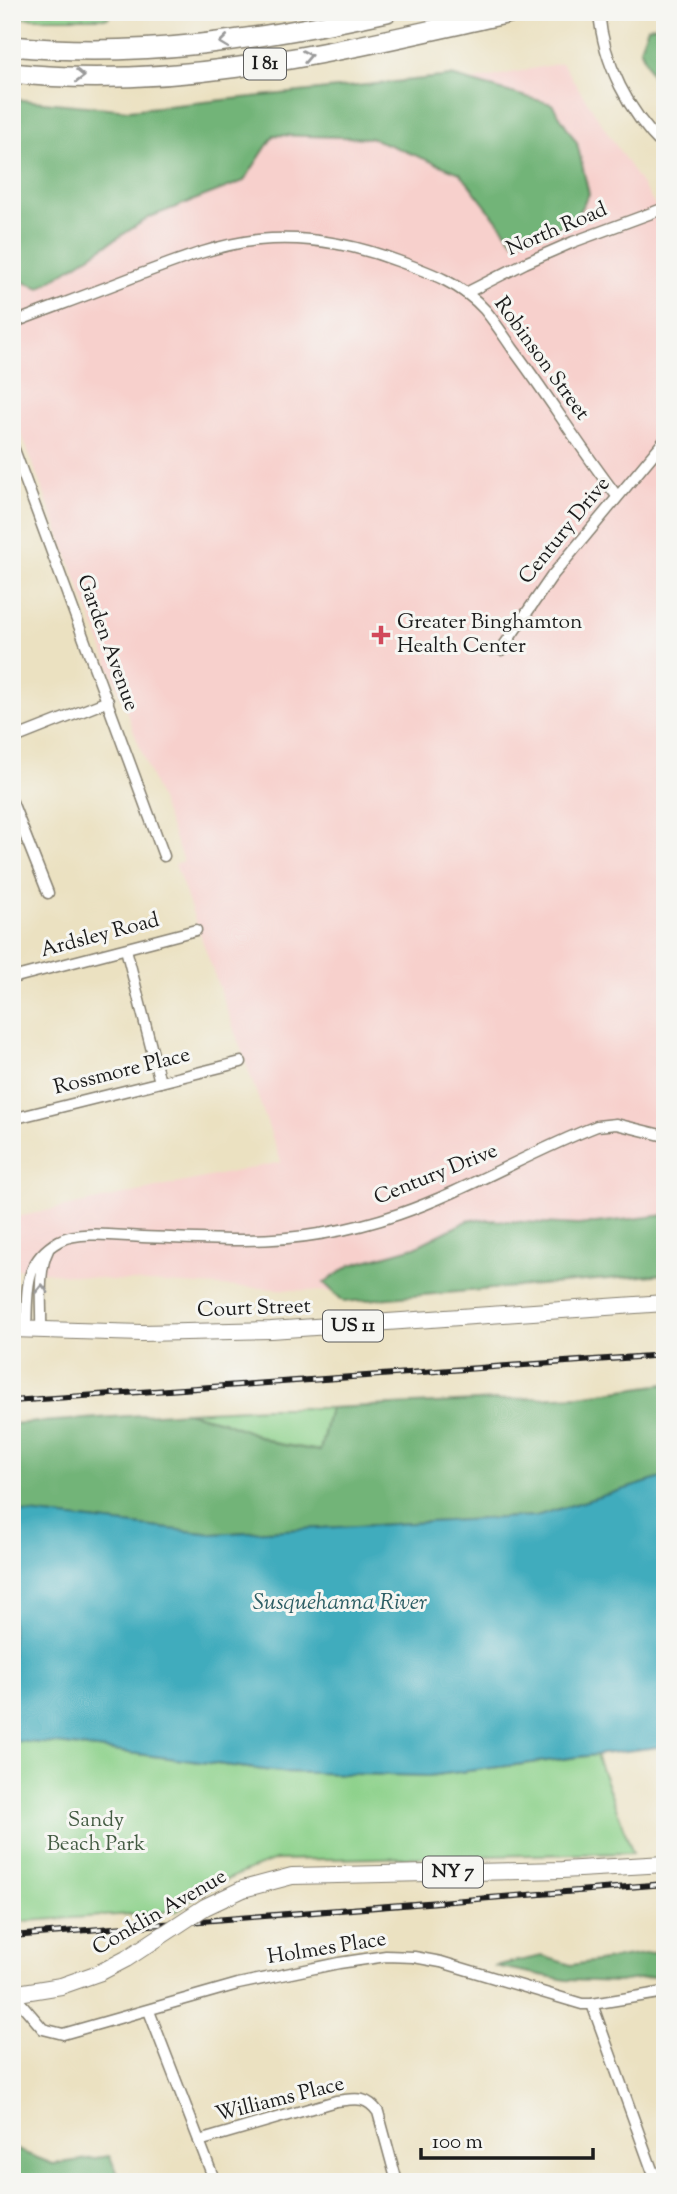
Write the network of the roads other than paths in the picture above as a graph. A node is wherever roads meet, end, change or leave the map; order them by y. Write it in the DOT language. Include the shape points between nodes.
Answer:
graph roads {
  1 [pos="387,12"];
  2 [pos="514,12"];
  3 [pos="599,14"];
  4 [pos="12,46"];
  5 [pos="12,73"];
  6 [pos="665,148"];
  7 [pos="665,208"];
  8 [pos="466,293"];
  9 [pos="12,323"];
  10 [pos="665,440"];
  11 [pos="12,444"];
  12 [pos="617,496"];
  13 [pos="500,650"];
  14 [pos="108,701"];
  15 [pos="12,739"];
  16 [pos="12,803"];
  17 [pos="164,856"];
  18 [pos="48,893"];
  19 [pos="196,930"];
  20 [pos="126,949"];
  21 [pos="12,978"];
  22 [pos="241,1062"];
  23 [pos="160,1082"];
  24 [pos="12,1119"];
  25 [pos="665,1136"];
  26 [pos="665,1303"];
  27 [pos="27,1329"];
  28 [pos="665,1864"];
  29 [pos="665,1992"];
  30 [pos="13,1994"];
  31 [pos="592,2004"];
  32 [pos="149,2011"];
  33 [pos="199,2141"];
  34 [pos="215,2182"];
  35 [pos="397,2182"];
  36 [pos="661,2182"];
  1 -- 4 [label="highway, I 81, one-way" via="281,34 189,46 104,50"];
  5 -- 2 [label="highway, I 81, one-way" via="143,76 218,70"];
  3 -- 6 [label="street" via="610,59 631,108"];
  7 -- 8 [label="street, North Road" via="573,242"];
  8 -- 9 [label="street, Robinson Street" via="426,271 330,241 259,240 193,254"];
  8 -- 12 [label="street, Robinson Street" via="484,309"];
  10 -- 12 [label="street, Century Drive"];
  11 -- 14 [label="street, Garden Avenue"];
  12 -- 13 [label="street, Century Drive"];
  14 -- 15 [label="street"];
  14 -- 17 [label="street, Garden Avenue"];
  16 -- 18 [label="street"];
  19 -- 20 [label="street, Ardsley Road"];
  20 -- 21 [label="street, Ardsley Road"];
  20 -- 23 [label="street"];
  22 -- 23 [label="street, Rossmore Place"];
  23 -- 24 [label="street, Rossmore Place"];
  25 -- 27 [label="street, Century Drive" via="616,1124 597,1126 421,1206 330,1231 249,1240 82,1236 60,1240 37,1258 31,1270"];
  26 -- 27 [label="main road, Court Street / US 11" via="260,1331"];
  28 -- 30 [label="main road, Conklin Avenue / NY 7, bridge" via="292,1876 243,1889 205,1907 101,1972 61,1986"];
  29 -- 31 [label="street, Holmes Place"];
  30 -- 32 [label="street, Holmes Place" via="43,2029 63,2034"];
  31 -- 32 [label="street, Holmes Place" via="441,1962 386,1956 238,1984"];
  31 -- 36 [label="street" via="652,2170"];
  32 -- 33 [label="street"];
  33 -- 34 [label="street"];
  33 -- 35 [label="street, Williams Place" via="336,2101 367,2101 378,2112"];
}
